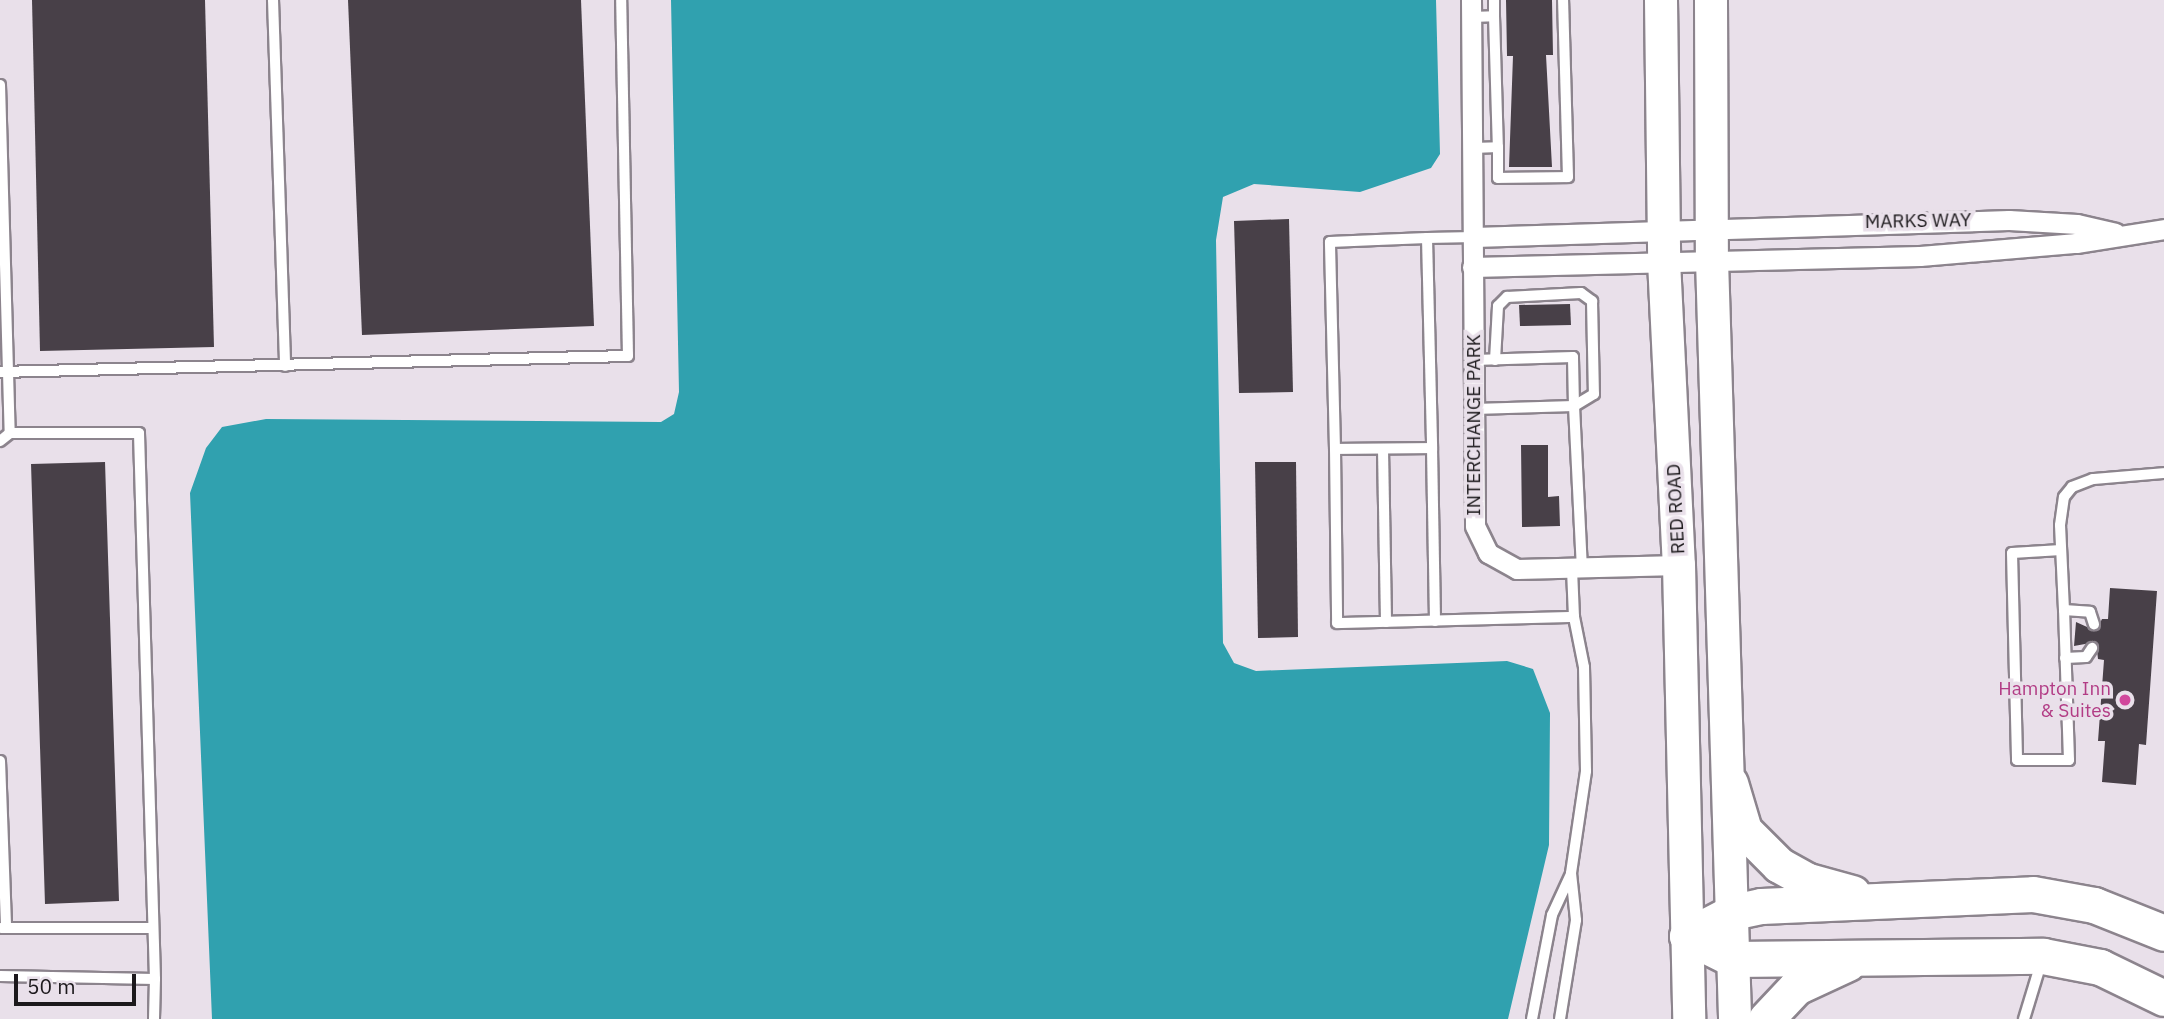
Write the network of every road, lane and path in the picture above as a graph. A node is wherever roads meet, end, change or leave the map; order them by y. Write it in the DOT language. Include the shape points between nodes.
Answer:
graph roads {
  1 [pos="273,0"];
  2 [pos="621,0"];
  3 [pos="1494,0"];
  4 [pos="1563,0"];
  5 [pos="1661,0"];
  6 [pos="1711,0"];
  7 [pos="1471,8"];
  8 [pos="1494,16"];
  9 [pos="0,85"];
  10 [pos="1498,147"];
  11 [pos="1473,148"];
  12 [pos="2164,229"];
  13 [pos="2123,235"];
  14 [pos="1474,237"];
  15 [pos="1427,239"];
  16 [pos="1713,245"];
  17 [pos="1664,246"];
  18 [pos="1472,267"];
  19 [pos="1474,360"];
  20 [pos="1495,360"];
  21 [pos="285,366"];
  22 [pos="5,372"];
  23 [pos="1574,406"];
  24 [pos="1474,409"];
  25 [pos="10,433"];
  26 [pos="0,441"];
  27 [pos="1432,448"];
  28 [pos="1335,449"];
  29 [pos="1383,449"];
  30 [pos="2164,473"];
  31 [pos="2061,551"];
  32 [pos="1679,565"];
  33 [pos="1577,570"];
  34 [pos="2064,610"];
  35 [pos="1574,617"];
  36 [pos="1435,621"];
  37 [pos="1386,622"];
  38 [pos="2094,624"];
  39 [pos="2092,648"];
  40 [pos="2065,658"];
  41 [pos="0,761"];
  42 [pos="1730,783"];
  43 [pos="1571,873"];
  44 [pos="1883,901"];
  45 [pos="1732,912"];
  46 [pos="3,928"];
  47 [pos="153,928"];
  48 [pos="2164,933"];
  49 [pos="1687,936"];
  50 [pos="2043,956"];
  51 [pos="1860,958"];
  52 [pos="1733,959"];
  53 [pos="0,976"];
  54 [pos="155,979"];
  55 [pos="2164,998"];
  56 [pos="154,1019"];
  57 [pos="1532,1019"];
  58 [pos="1560,1019"];
  59 [pos="1689,1019"];
  60 [pos="1735,1019"];
  61 [pos="1766,1019"];
  62 [pos="2024,1019"];
  1 -- 21 [label="lane"];
  2 -- 21 [label="lane" via="628,356"];
  3 -- 8 [label="lane"];
  4 -- 10 [label="lane" via="1568,177 1498,178"];
  5 -- 17 [label="highway, RED ROAD"];
  6 -- 16 [label="highway"];
  7 -- 8 [label="lane"];
  7 -- 11 [label="street, INTERCHANGE PARK"];
  8 -- 10 [label="lane"];
  9 -- 22 [label="lane"];
  10 -- 11 [label="lane"];
  11 -- 14 [label="street, INTERCHANGE PARK"];
  12 -- 13 [label="street, MARKS WAY"];
  13 -- 16 [label="street, MARKS WAY" via="1920,256"];
  13 -- 16 [label="street, MARKS WAY" via="2077,224 2009,220"];
  14 -- 15 [label="lane"];
  14 -- 17 [label="street"];
  14 -- 18 [label="street, INTERCHANGE PARK"];
  15 -- 27 [label="lane"];
  15 -- 28 [label="lane" via="1330,242"];
  16 -- 17 [label="street"];
  16 -- 17 [label="street"];
  16 -- 42 [label="highway"];
  17 -- 18 [label="street"];
  17 -- 32 [label="highway, RED ROAD"];
  18 -- 19 [label="street, INTERCHANGE PARK"];
  19 -- 20 [label="lane"];
  19 -- 24 [label="street, INTERCHANGE PARK"];
  20 -- 23 [label="lane" via="1573,357"];
  20 -- 23 [label="lane" via="1498,306 1507,297 1581,293 1592,302 1594,394"];
  21 -- 22 [label="lane"];
  22 -- 25 [label="lane"];
  23 -- 24 [label="lane"];
  23 -- 33 [label="lane"];
  24 -- 33 [label="street, INTERCHANGE PARK" via="1475,526 1488,553 1517,569"];
  25 -- 26 [label="lane"];
  25 -- 47 [label="lane" via="139,433"];
  27 -- 29 [label="lane"];
  27 -- 36 [label="lane"];
  28 -- 29 [label="lane"];
  28 -- 37 [label="lane" via="1337,623"];
  29 -- 37 [label="lane"];
  30 -- 31 [label="lane" via="2093,479 2071,487 2061,506"];
  31 -- 34 [label="lane"];
  31 -- 40 [label="lane" via="2012,554 2017,760 2069,760"];
  32 -- 33 [label="street, INTERCHANGE PARK"];
  32 -- 49 [label="highway, RED ROAD"];
  33 -- 35 [label="lane"];
  34 -- 38 [label="lane" via="2090,612"];
  34 -- 40 [label="lane"];
  35 -- 36 [label="lane"];
  35 -- 43 [label="lane" via="1584,667 1586,771"];
  36 -- 37 [label="lane"];
  39 -- 40 [label="lane" via="2087,657"];
  41 -- 46 [label="lane"];
  42 -- 44 [label="highway" via="1744,830 1779,865 1808,881"];
  42 -- 45 [label="highway"];
  43 -- 57 [label="lane" via="1552,915"];
  43 -- 58 [label="lane" via="1576,920"];
  44 -- 45 [label="highway" via="1761,906"];
  44 -- 48 [label="highway" via="2052,896 2094,905"];
  45 -- 49 [label="highway"];
  45 -- 52 [label="highway"];
  46 -- 47 [label="lane"];
  47 -- 54 [label="lane"];
  49 -- 52 [label="highway"];
  49 -- 59 [label="highway, RED ROAD"];
  50 -- 51 [label="highway"];
  50 -- 55 [label="highway" via="2100,967"];
  50 -- 62 [label="lane"];
  51 -- 52 [label="highway"];
  51 -- 61 [label="highway" via="1796,988"];
  52 -- 60 [label="highway"];
  53 -- 54 [label="lane"];
  54 -- 56 [label="lane"];
}
